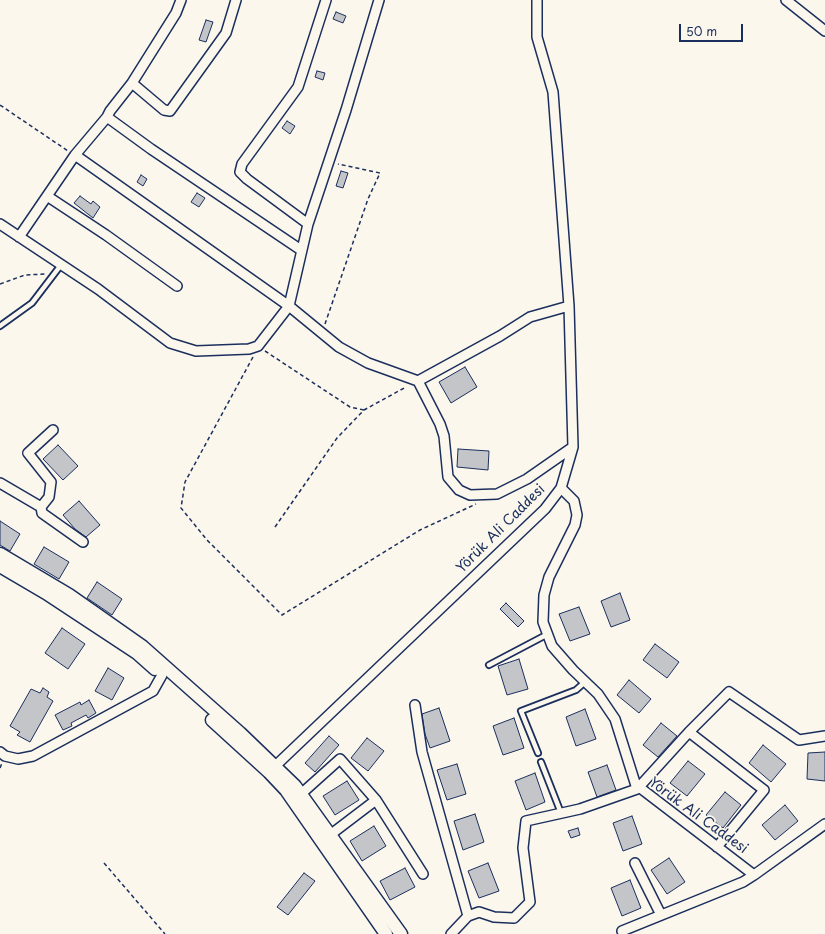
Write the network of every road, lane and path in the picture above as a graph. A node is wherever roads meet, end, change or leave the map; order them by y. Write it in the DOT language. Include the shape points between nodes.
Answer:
graph roads {
  1 [pos="181,0"];
  2 [pos="236,0"];
  3 [pos="326,0"];
  4 [pos="379,0"];
  5 [pos="537,0"];
  6 [pos="786,0"];
  7 [pos="825,31"];
  8 [pos="132,83"];
  9 [pos="0,105"];
  10 [pos="107,117"];
  11 [pos="75,155"];
  12 [pos="329,162"];
  13 [pos="47,196"];
  14 [pos="0,224"];
  15 [pos="308,224"];
  16 [pos="19,237"];
  17 [pos="301,250"];
  18 [pos="61,265"];
  19 [pos="53,276"];
  20 [pos="0,284"];
  21 [pos="177,286"];
  22 [pos="289,306"];
  23 [pos="569,306"];
  24 [pos="0,326"];
  25 [pos="322,334"];
  26 [pos="258,346"];
  27 [pos="418,381"];
  28 [pos="364,410"];
  29 [pos="53,430"];
  30 [pos="573,447"];
  31 [pos="0,483"];
  32 [pos="561,488"];
  33 [pos="476,504"];
  34 [pos="41,507"];
  35 [pos="275,528"];
  36 [pos="84,542"];
  37 [pos="0,554"];
  38 [pos="0,566"];
  39 [pos="546,635"];
  40 [pos="489,665"];
  41 [pos="162,675"];
  42 [pos="585,682"];
  43 [pos="415,705"];
  44 [pos="689,732"];
  45 [pos="825,736"];
  46 [pos="0,752"];
  47 [pos="538,753"];
  48 [pos="541,762"];
  49 [pos="272,769"];
  50 [pos="638,788"];
  51 [pos="301,794"];
  52 [pos="376,800"];
  53 [pos="561,813"];
  54 [pos="825,824"];
  55 [pos="330,835"];
  56 [pos="717,847"];
  57 [pos="104,863"];
  58 [pos="635,863"];
  59 [pos="423,874"];
  60 [pos="754,875"];
  61 [pos="661,915"];
  62 [pos="468,916"];
  63 [pos="622,931"];
  64 [pos="165,934"];
  65 [pos="386,934"];
  66 [pos="401,934"];
  67 [pos="451,934"];
  1 -- 8 [label="street" via="176,13"];
  2 -- 8 [label="street" via="226,33 170,111 164,110"];
  3 -- 15 [label="street" via="298,87 242,164 240,172"];
  4 -- 12 [label="street"];
  5 -- 23 [label="street" via="537,37 553,92"];
  6 -- 7 [label="street"];
  8 -- 10 [label="street"];
  9 -- 11 [label="path"];
  10 -- 11 [label="street"];
  10 -- 17 [label="street"];
  11 -- 13 [label="street"];
  11 -- 22 [label="street"];
  12 -- 15 [label="street"];
  12 -- 25 [label="path" via="380,173 368,199"];
  13 -- 16 [label="street"];
  13 -- 21 [label="street"];
  14 -- 16 [label="street"];
  15 -- 17 [label="street"];
  16 -- 18 [label="street"];
  17 -- 22 [label="street"];
  18 -- 19 [label="lane"];
  18 -- 26 [label="street" via="98,289 170,343 196,351 249,349"];
  19 -- 20 [label="path" via="32,274"];
  19 -- 24 [label="lane" via="32,303"];
  22 -- 25 [label="street"];
  22 -- 26 [label="street"];
  23 -- 27 [label="street" via="530,317"];
  23 -- 30 [label="street"];
  25 -- 27 [label="street" via="361,360"];
  26 -- 28 [label="path" via="350,407"];
  26 -- 33 [label="path" via="184,482 181,508 207,540 282,615 420,530"];
  27 -- 28 [label="path"];
  27 -- 30 [label="street" via="444,436 448,477 456,488 467,494 497,494 527,478"];
  28 -- 35 [label="path" via="337,438"];
  29 -- 34 [label="street" via="28,453 51,482 49,497"];
  30 -- 32 [label="street"];
  31 -- 34 [label="street"];
  32 -- 39 [label="street, Yörük Ali Caddesi" via="574,501 577,515 575,525 549,576 544,595 543,622"];
  32 -- 49 [label="street, Yörük Ali Caddesi" via="545,509"];
  34 -- 36 [label="street" via="42,513"];
  37 -- 49 [label="street" via="69,595 143,647"];
  38 -- 41 [label="street" via="137,653"];
  39 -- 40 [label="lane"];
  39 -- 42 [label="street, Yörük Ali Caddesi" via="559,655"];
  41 -- 46 [label="street" via="153,691 33,756 18,759"];
  41 -- 49 [label="street"];
  42 -- 47 [label="lane" via="576,690 521,711"];
  42 -- 50 [label="street, Yörük Ali Caddesi" via="598,694 615,719"];
  43 -- 62 [label="street" via="422,752"];
  44 -- 45 [label="street" via="729,692 799,740"];
  44 -- 50 [label="street"];
  44 -- 56 [label="street" via="764,790"];
  48 -- 53 [label="lane"];
  49 -- 51 [label="street"];
  49 -- 65 [label="street"];
  50 -- 53 [label="street" via="580,809"];
  50 -- 56 [label="street, Yörük Ali Caddesi"];
  51 -- 52 [label="street" via="340,759"];
  51 -- 55 [label="street"];
  52 -- 55 [label="street"];
  52 -- 59 [label="street"];
  53 -- 62 [label="street" via="526,821 523,848 530,902 514,918 494,918 479,912"];
  54 -- 60 [label="street"];
  55 -- 66 [label="street"];
  56 -- 60 [label="street, Yörük Ali Caddesi"];
  57 -- 64 [label="path"];
  58 -- 61 [label="street"];
  60 -- 61 [label="street" via="743,882"];
  61 -- 63 [label="street"];
  62 -- 67 [label="street"];
}
